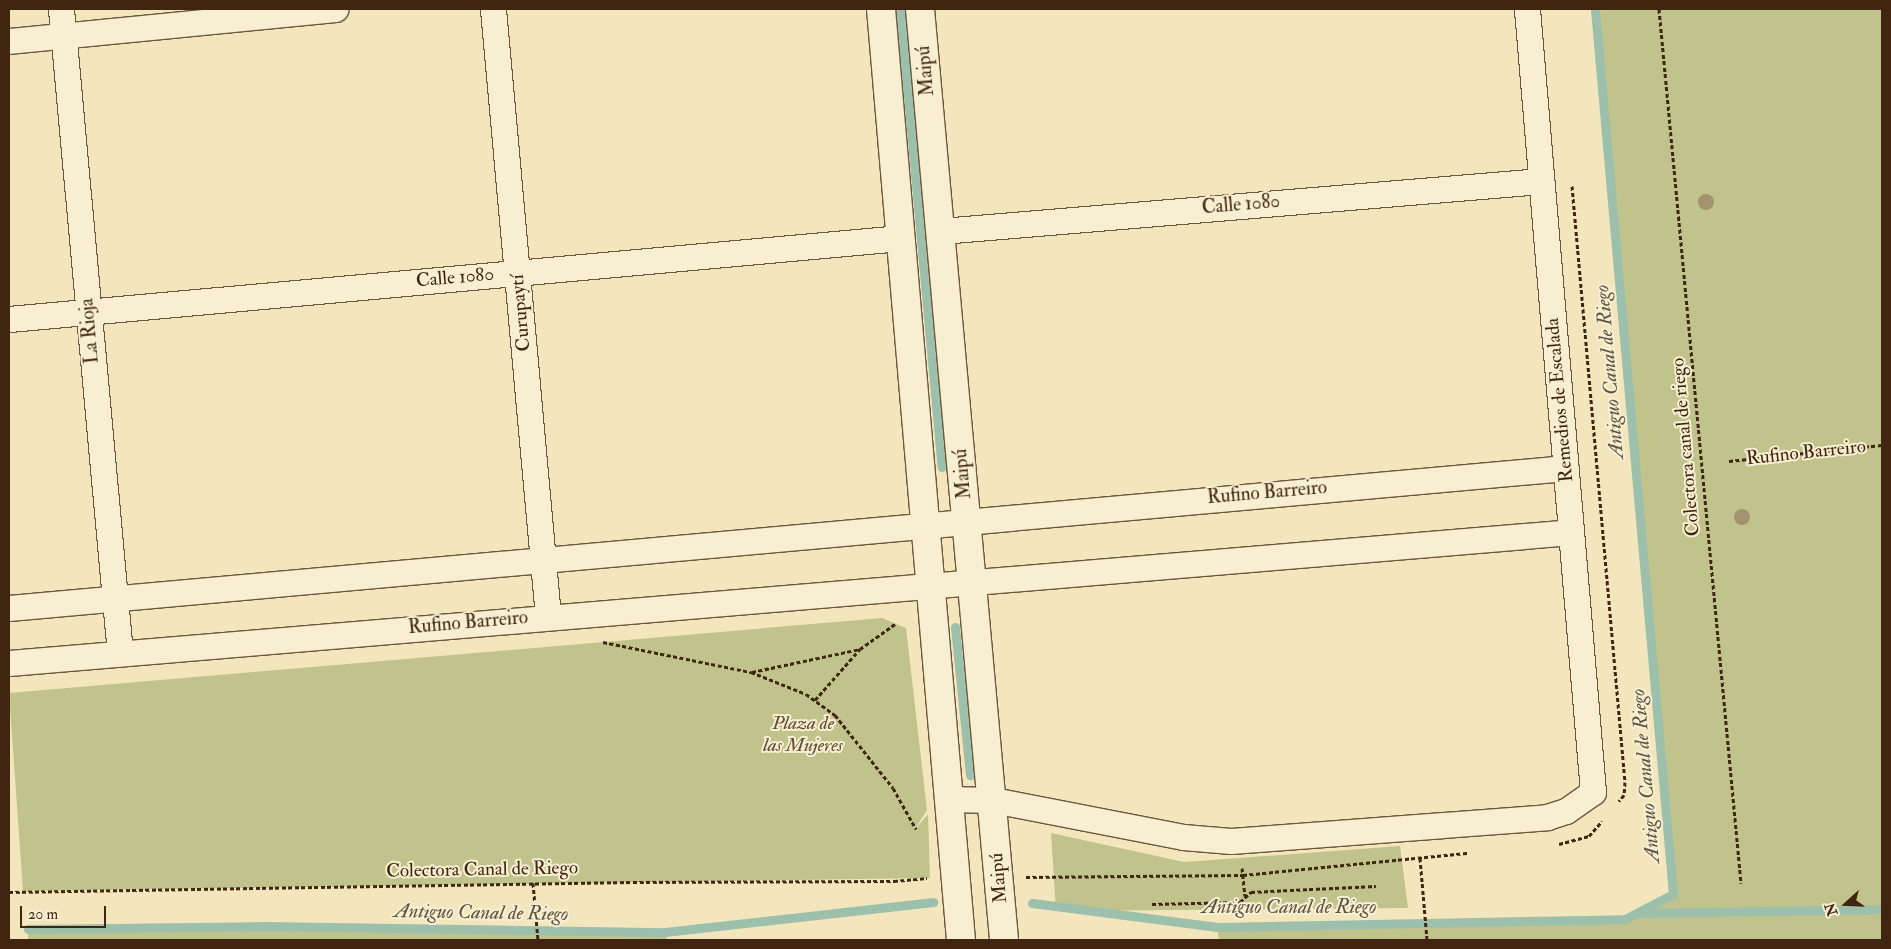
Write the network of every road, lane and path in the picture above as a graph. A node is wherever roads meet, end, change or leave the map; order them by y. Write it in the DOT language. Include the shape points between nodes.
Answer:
graph roads {
  1 [pos="61,9"];
  2 [pos="335,9"];
  3 [pos="493,9"];
  4 [pos="881,9"];
  5 [pos="920,9"];
  6 [pos="1527,9"];
  7 [pos="1659,9"];
  8 [pos="64,36"];
  9 [pos="9,41"];
  10 [pos="1571,177"];
  11 [pos="1541,181"];
  12 [pos="941,232"];
  13 [pos="900,238"];
  14 [pos="517,273"];
  15 [pos="88,311"];
  16 [pos="9,318"];
  17 [pos="1882,445"];
  18 [pos="1729,460"];
  19 [pos="1566,468"];
  20 [pos="967,520"];
  21 [pos="925,525"];
  22 [pos="1571,532"];
  23 [pos="543,560"];
  24 [pos="973,580"];
  25 [pos="928,585"];
  26 [pos="114,599"];
  27 [pos="9,608"];
  28 [pos="548,616"];
  29 [pos="896,624"];
  30 [pos="599,641"];
  31 [pos="860,649"];
  32 [pos="120,653"];
  33 [pos="9,662"];
  34 [pos="751,672"];
  35 [pos="815,700"];
  36 [pos="948,799"];
  37 [pos="993,800"];
  38 [pos="1612,809"];
  39 [pos="1607,816"];
  40 [pos="916,829"];
  41 [pos="1555,844"];
  42 [pos="1478,852"];
  43 [pos="1420,858"];
  44 [pos="955,876"];
  45 [pos="999,876"];
  46 [pos="533,883"];
  47 [pos="1741,883"];
  48 [pos="1376,886"];
  49 [pos="9,892"];
  50 [pos="1152,904"];
  51 [pos="538,940"];
  52 [pos="961,940"];
  53 [pos="1004,940"];
  54 [pos="1427,940"];
  1 -- 8 [label="street, La Rioja"];
  2 -- 8 [label="street"];
  3 -- 14 [label="street, Curupaytí"];
  4 -- 13 [label="street, Maipú"];
  5 -- 12 [label="street, Maipú"];
  6 -- 11 [label="street, Remedios de Escalada"];
  7 -- 47 [label="path, Colectora canal de riego"];
  8 -- 9 [label="street"];
  8 -- 15 [label="street, La Rioja"];
  10 -- 38 [label="path" via="1625,782 1624,795"];
  11 -- 12 [label="street, Calle 1080"];
  11 -- 19 [label="street, Remedios de Escalada"];
  12 -- 20 [label="street, Maipú"];
  13 -- 14 [label="street, Calle 1080"];
  13 -- 21 [label="street, Maipú"];
  14 -- 15 [label="street, Calle 1080"];
  14 -- 23 [label="street, Curupaytí"];
  15 -- 16 [label="street, Calle 1080"];
  15 -- 26 [label="street, La Rioja"];
  17 -- 18 [label="path, Rufino Barreiro"];
  19 -- 20 [label="street, Rufino Barreiro"];
  19 -- 22 [label="street, Remedios de Escalada"];
  20 -- 21 [label="street, Rufino Barreiro"];
  20 -- 24 [label="street, Maipú"];
  21 -- 23 [label="street"];
  21 -- 25 [label="street, Maipú"];
  22 -- 24 [label="street"];
  22 -- 37 [label="street, Remedios de Escalada" via="1593,792 1566,810 1547,817 1231,841 1183,837"];
  23 -- 26 [label="street"];
  23 -- 28 [label="street, Curupaytí"];
  24 -- 25 [label="street, Rufino Barreiro"];
  24 -- 37 [label="street, Maipú"];
  25 -- 28 [label="street, Rufino Barreiro"];
  25 -- 36 [label="street, Maipú"];
  26 -- 27 [label="street"];
  26 -- 32 [label="street, La Rioja"];
  28 -- 32 [label="street, Rufino Barreiro"];
  29 -- 31 [label="path"];
  30 -- 34 [label="path"];
  31 -- 34 [label="path"];
  31 -- 35 [label="path"];
  32 -- 33 [label="street, Rufino Barreiro"];
  34 -- 35 [label="path"];
  35 -- 40 [label="path" via="835,715 887,780"];
  36 -- 37 [label="street"];
  36 -- 44 [label="street, Maipú"];
  37 -- 45 [label="street, Maipú"];
  39 -- 41 [label="path" via="1590,836"];
  42 -- 43 [label="path"];
  43 -- 45 [label="path" via="1243,875"];
  43 -- 54 [label="path"];
  44 -- 46 [label="path, Colectora Canal de Riego" via="894,881"];
  44 -- 52 [label="street, Maipú"];
  45 -- 53 [label="street, Maipú"];
  46 -- 49 [label="path, Colectora Canal de Riego"];
  46 -- 51 [label="path"];
  48 -- 50 [label="path" via="1250,892 1240,902"];
}
